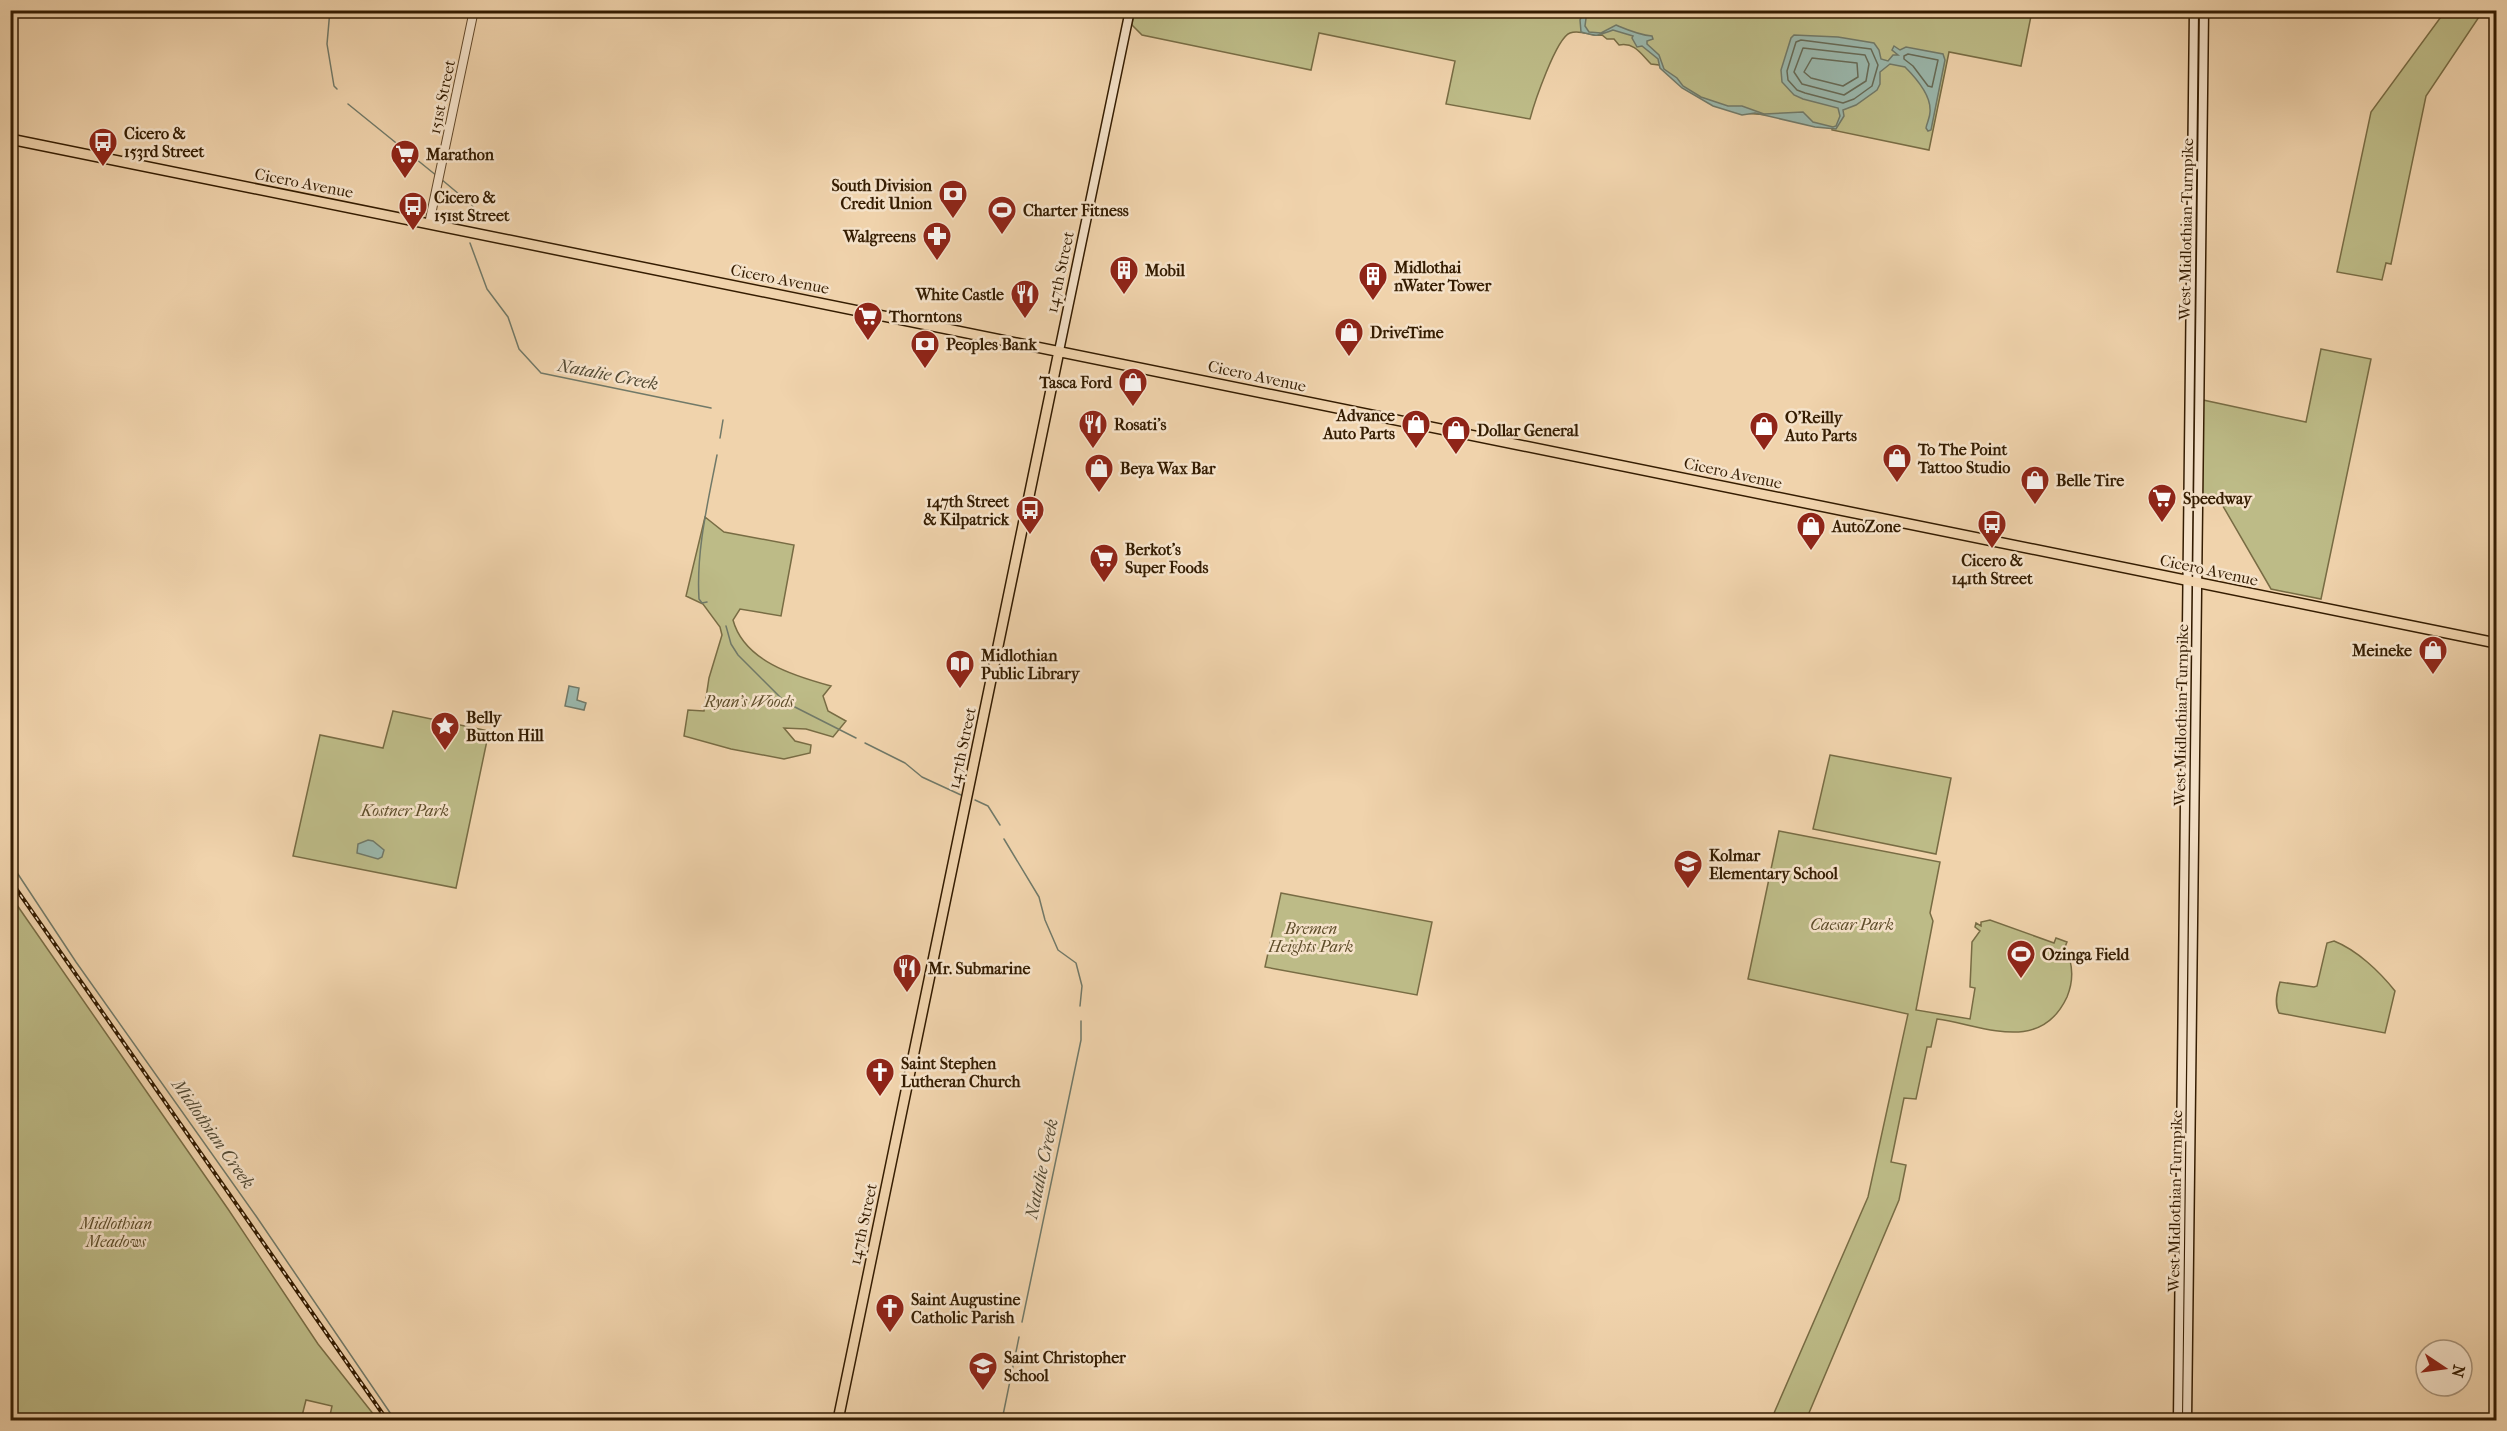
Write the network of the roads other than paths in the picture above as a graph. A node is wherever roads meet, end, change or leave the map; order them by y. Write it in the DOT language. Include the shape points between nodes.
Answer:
graph roads {
  1 [pos="474,10"];
  2 [pos="1130,10"];
  3 [pos="2194,10"];
  4 [pos="2204,10"];
  5 [pos="2202,105"];
  6 [pos="2193,108"];
  7 [pos="10,140"];
  8 [pos="429,224"];
  9 [pos="1059,351"];
  10 [pos="2192,582"];
  11 [pos="2496,643"];
  12 [pos="837,1420"];
  13 [pos="2178,1420"];
  14 [pos="2187,1420"];
  1 -- 8 [label="street, 151st Street"];
  2 -- 9 [label="main road, 147th Street"];
  3 -- 6 [label="main road, West Midlothian Turnpike"];
  4 -- 5 [label="main road, West Midlothian Turnpike"];
  5 -- 6 [label="main road"];
  5 -- 10 [label="main road, West Midlothian Turnpike"];
  6 -- 10 [label="main road, West Midlothian Turnpike"];
  7 -- 8 [label="main road, Cicero Avenue"];
  8 -- 9 [label="main road, Cicero Avenue"];
  9 -- 10 [label="main road, Cicero Avenue"];
  9 -- 12 [label="main road, 147th Street"];
  10 -- 11 [label="main road, Cicero Avenue"];
  10 -- 13 [label="main road, West Midlothian Turnpike"];
  10 -- 14 [label="main road, West Midlothian Turnpike"];
}
